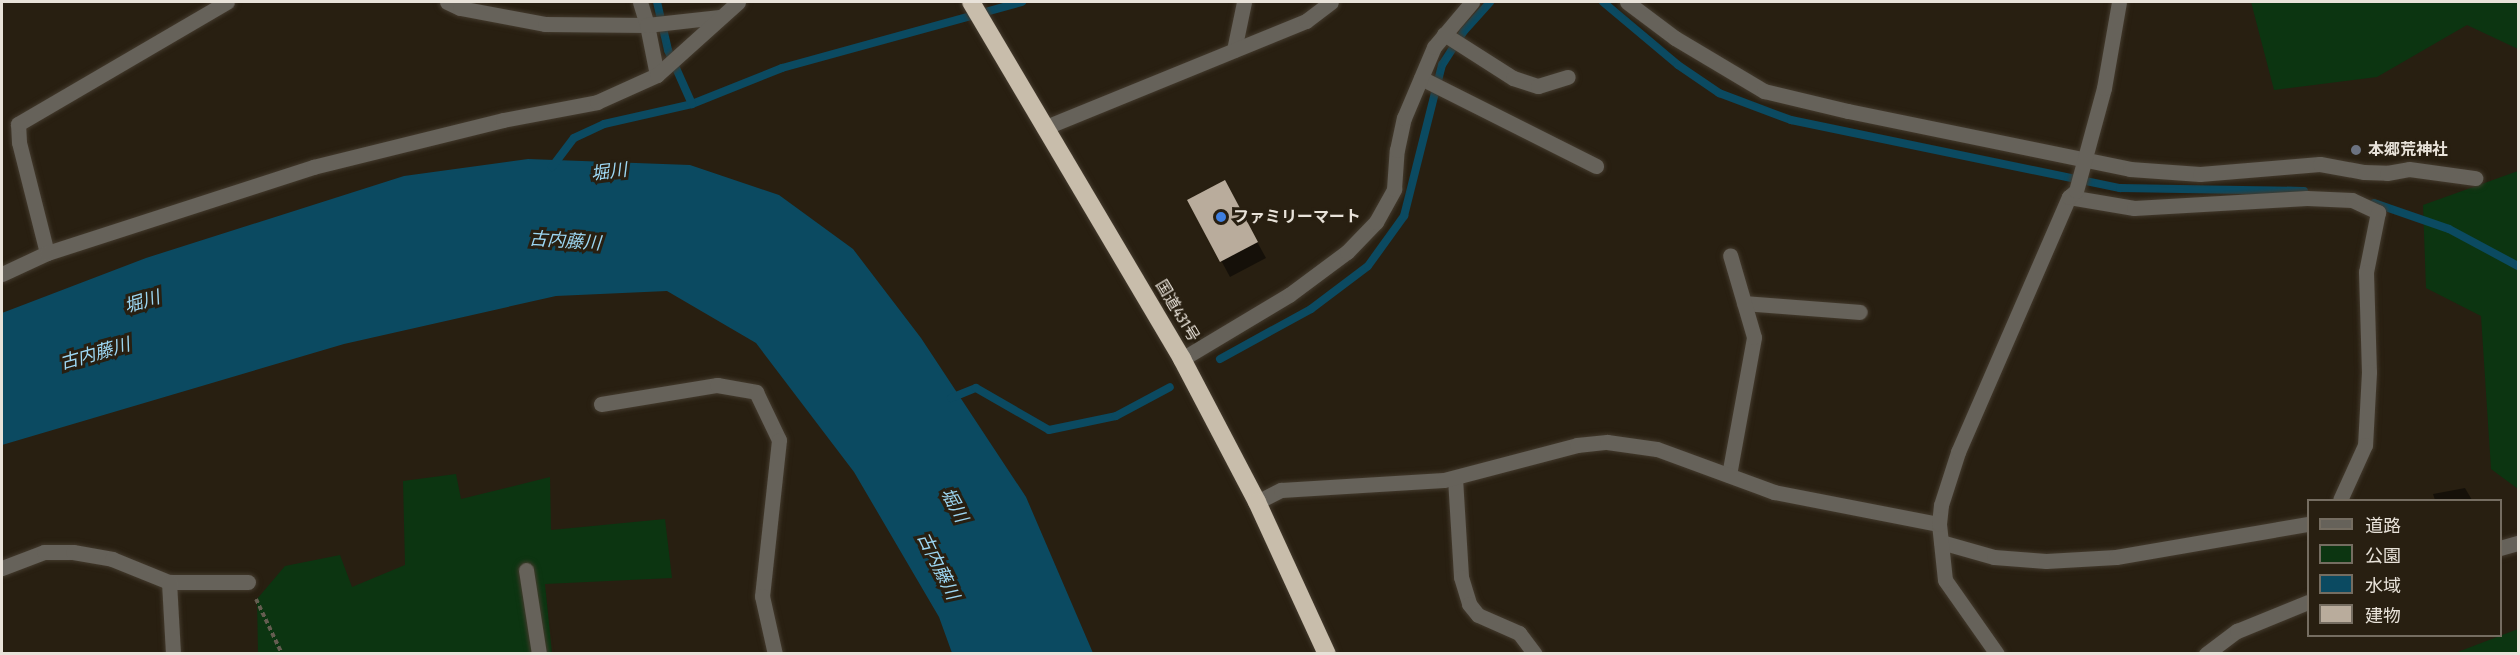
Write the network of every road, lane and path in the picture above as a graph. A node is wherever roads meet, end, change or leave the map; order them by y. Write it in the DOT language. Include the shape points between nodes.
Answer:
graph roads {
  1 [pos="227,2"];
  2 [pos="447,2"];
  3 [pos="640,2"];
  4 [pos="738,2"];
  5 [pos="971,2"];
  6 [pos="1244,2"];
  7 [pos="1330,2"];
  8 [pos="1472,2"];
  9 [pos="1627,2"];
  10 [pos="2119,2"];
  11 [pos="718,17"];
  12 [pos="675,21"];
  13 [pos="650,25"];
  14 [pos="1444,34"];
  15 [pos="1234,50"];
  16 [pos="685,51"];
  17 [pos="660,72"];
  18 [pos="1568,77"];
  19 [pos="1421,78"];
  20 [pos="1046,127"];
  21 [pos="2083,162"];
  22 [pos="1596,166"];
  23 [pos="2475,178"];
  24 [pos="2072,194"];
  25 [pos="47,254"];
  26 [pos="1730,255"];
  27 [pos="2,274"];
  28 [pos="1744,303"];
  29 [pos="1860,312"];
  30 [pos="1182,358"];
  31 [pos="601,404"];
  32 [pos="1729,475"];
  33 [pos="1455,477"];
  34 [pos="2341,499"];
  35 [pos="1257,502"];
  36 [pos="1939,524"];
  37 [pos="2307,524"];
  38 [pos="1941,542"];
  39 [pos="2518,543"];
  40 [pos="2502,547"];
  41 [pos="2,568"];
  42 [pos="526,570"];
  43 [pos="169,582"];
  44 [pos="248,582"];
  45 [pos="2307,602"];
  46 [pos="173,654"];
  47 [pos="282,654"];
  48 [pos="539,654"];
  49 [pos="775,654"];
  50 [pos="1327,654"];
  51 [pos="1535,654"];
  52 [pos="1997,654"];
  53 [pos="2206,654"];
  1 -- 25 [label="street" via="18,124"];
  2 -- 13 [label="street" via="460,8 545,24"];
  3 -- 13 [label="street"];
  4 -- 11 [label="street"];
  5 -- 20 [label="highway, 国道431号"];
  6 -- 15 [label="street"];
  7 -- 15 [label="street" via="1306,21"];
  8 -- 14 [label="street"];
  9 -- 21 [label="street" via="1675,38 1764,91"];
  10 -- 21 [label="street" via="2104,88"];
  11 -- 12 [label="street"];
  11 -- 16 [label="street"];
  12 -- 13 [label="street"];
  12 -- 16 [label="street"];
  13 -- 17 [label="street"];
  14 -- 18 [label="street" via="1513,78 1538,86"];
  14 -- 19 [label="street" via="1434,46"];
  15 -- 20 [label="street"];
  16 -- 17 [label="street"];
  17 -- 25 [label="street" via="597,102 503,120 313,167"];
  19 -- 22 [label="street"];
  19 -- 30 [label="street" via="1404,118 1394,189 1376,222 1347,252 1289,295"];
  20 -- 30 [label="highway, 国道431号"];
  21 -- 23 [label="street" via="2200,174 2320,165 2364,172 2409,169"];
  21 -- 24 [label="street"];
  24 -- 34 [label="street" via="2134,208 2307,198 2352,200 2378,212 2366,272 2369,372 2365,445"];
  24 -- 36 [label="street" via="1958,452"];
  25 -- 27 [label="street"];
  26 -- 28 [label="street"];
  28 -- 29 [label="street"];
  28 -- 32 [label="street" via="1754,337"];
  30 -- 35 [label="highway, 国道431号"];
  31 -- 49 [label="street" via="717,384 756,392 779,440 762,596"];
  32 -- 33 [label="street" via="1657,449 1607,442"];
  32 -- 36 [label="street" via="1774,492"];
  33 -- 35 [label="street" via="1281,490"];
  33 -- 51 [label="street" via="1461,577 1469,604 1478,615 1519,633"];
  35 -- 50 [label="highway, 国道431号"];
  36 -- 38 [label="street"];
  37 -- 38 [label="street" via="2116,557 2046,561 1994,557"];
  38 -- 52 [label="street" via="1945,580"];
  39 -- 40 [label="street"];
  41 -- 43 [label="street" via="44,552 73,552 112,559"];
  42 -- 48 [label="street"];
  43 -- 44 [label="street"];
  43 -- 46 [label="street"];
  44 -- 47 [label="path"];
  45 -- 53 [label="street" via="2237,631"];
}
